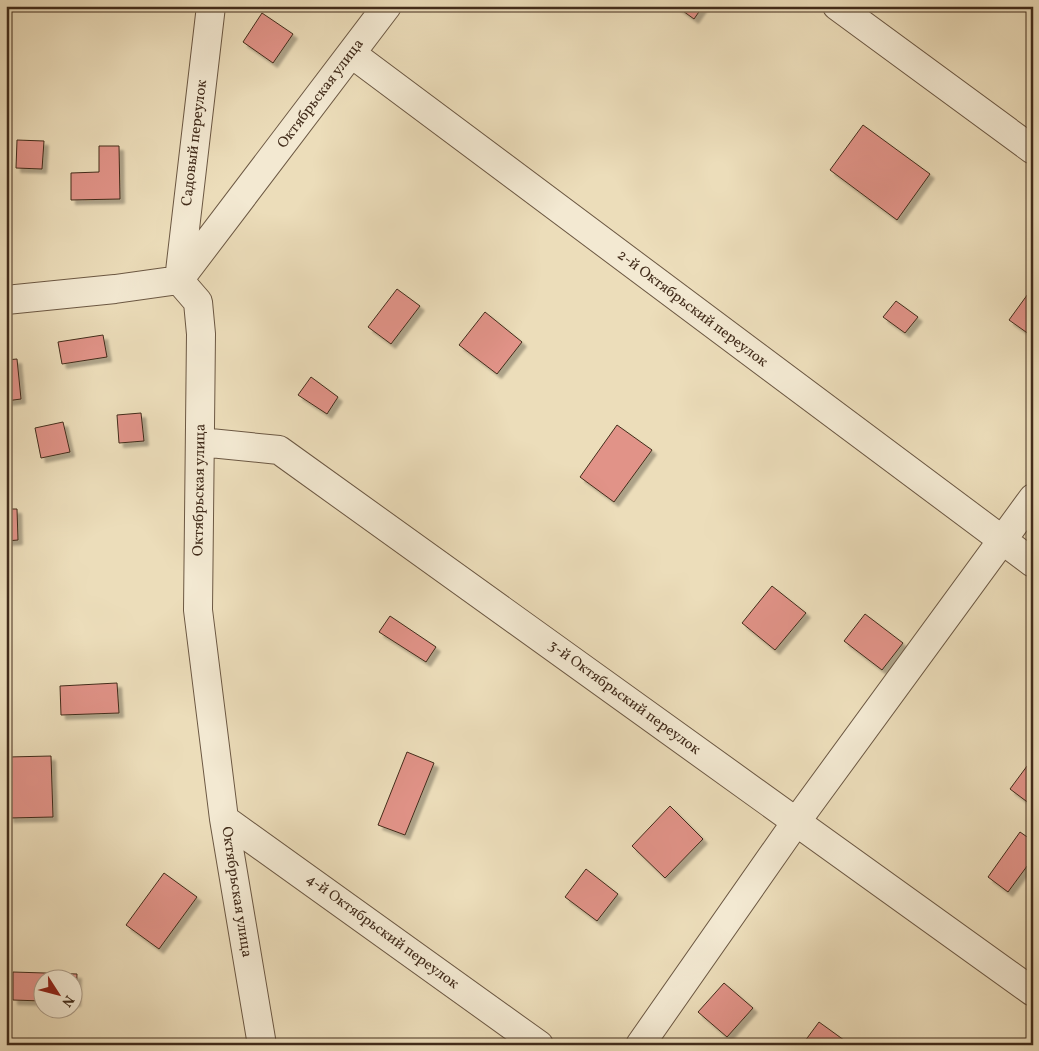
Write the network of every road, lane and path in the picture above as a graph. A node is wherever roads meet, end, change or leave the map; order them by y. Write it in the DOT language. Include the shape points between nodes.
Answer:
graph roads {
  1 [pos="211,6"];
  2 [pos="387,6"];
  3 [pos="837,6"];
  4 [pos="352,54"];
  5 [pos="1033,150"];
  6 [pos="179,280"];
  7 [pos="6,300"];
  8 [pos="200,442"];
  9 [pos="1033,498"];
  10 [pos="1002,539"];
  11 [pos="1033,563"];
  12 [pos="224,819"];
  13 [pos="796,822"];
  14 [pos="1033,992"];
  15 [pos="262,1045"];
  16 [pos="539,1045"];
  17 [pos="640,1045"];
  1 -- 6 [label="street, Садовый переулок"];
  2 -- 4 [label="street, Октябрьская улица"];
  3 -- 5 [label="street"];
  4 -- 6 [label="street, Октябрьская улица"];
  4 -- 10 [label="street, 2-й Октябрьский переулок"];
  6 -- 7 [label="street"];
  6 -- 8 [label="street, Октябрьская улица" via="198,302 201,334"];
  8 -- 12 [label="street, Октябрьская улица" via="198,610"];
  8 -- 13 [label="street, 3-й Октябрьский переулок" via="279,450"];
  9 -- 10 [label="street"];
  10 -- 11 [label="street, 2-й Октябрьский переулок"];
  10 -- 13 [label="street"];
  12 -- 15 [label="street, Октябрьская улица"];
  12 -- 16 [label="street, 4-й Октябрьский переулок"];
  13 -- 14 [label="street, 3-й Октябрьский переулок"];
  13 -- 17 [label="street"];
}
